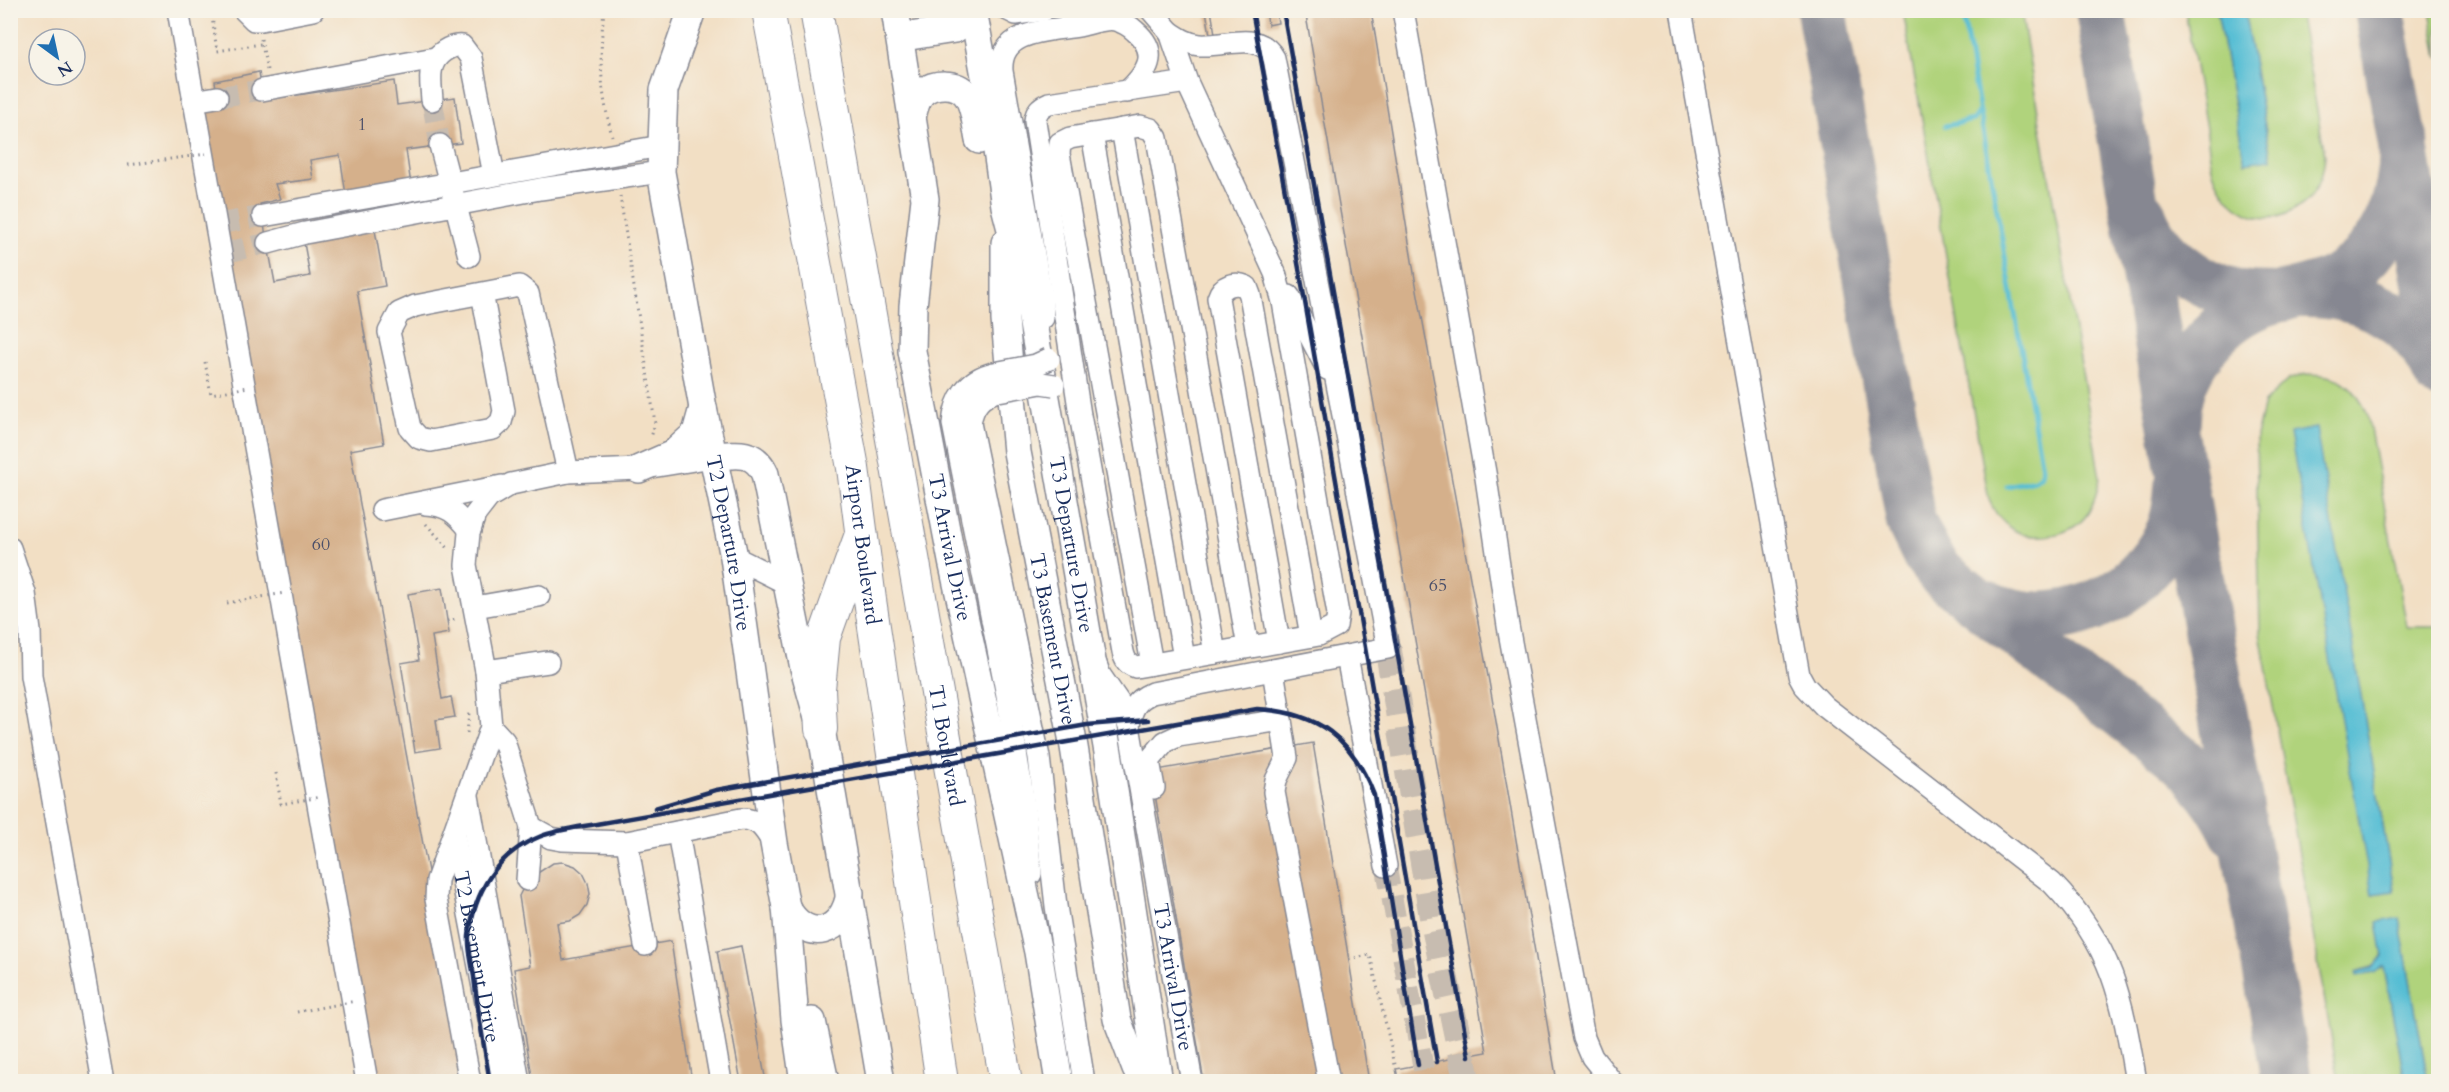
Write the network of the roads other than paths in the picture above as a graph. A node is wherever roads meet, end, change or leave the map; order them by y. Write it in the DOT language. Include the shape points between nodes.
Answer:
graph roads {
  1 [pos="177,10"];
  2 [pos="313,10"];
  3 [pos="692,10"];
  4 [pos="768,10"];
  5 [pos="816,10"];
  6 [pos="972,10"];
  7 [pos="1008,10"];
  8 [pos="1044,10"];
  9 [pos="1151,10"];
  10 [pos="1403,10"];
  11 [pos="1681,10"];
  12 [pos="252,15"];
  13 [pos="897,20"];
  14 [pos="1170,32"];
  15 [pos="435,58"];
  16 [pos="1187,82"];
  17 [pos="266,89"];
  18 [pos="1127,92"];
  19 [pos="217,97"];
  20 [pos="432,100"];
  21 [pos="193,101"];
  22 [pos="913,113"];
  23 [pos="1122,129"];
  24 [pos="1092,135"];
  25 [pos="440,146"];
  26 [pos="661,159"];
  27 [pos="494,176"];
  28 [pos="539,179"];
  29 [pos="452,182"];
  30 [pos="1004,200"];
  31 [pos="330,204"];
  32 [pos="457,204"];
  33 [pos="300,209"];
  34 [pos="263,216"];
  35 [pos="334,228"];
  36 [pos="305,233"];
  37 [pos="268,243"];
  38 [pos="1267,252"];
  39 [pos="469,256"];
  40 [pos="482,293"];
  41 [pos="1063,314"];
  42 [pos="1043,355"];
  43 [pos="996,382"];
  44 [pos="1337,390"];
  45 [pos="703,408"];
  46 [pos="885,410"];
  47 [pos="1080,415"];
  48 [pos="713,457"];
  49 [pos="639,469"];
  50 [pos="568,472"];
  51 [pos="512,484"];
  52 [pos="415,504"];
  53 [pos="382,510"];
  54 [pos="470,530"];
  55 [pos="10,548"];
  56 [pos="734,557"];
  57 [pos="788,584"];
  58 [pos="539,596"];
  59 [pos="475,607"];
  60 [pos="1311,636"];
  61 [pos="1279,642"];
  62 [pos="1248,647"];
  63 [pos="1215,652"];
  64 [pos="1090,654"];
  65 [pos="1347,656"];
  66 [pos="1184,658"];
  67 [pos="548,662"];
  68 [pos="1152,664"];
  69 [pos="1273,670"];
  70 [pos="486,671"];
  71 [pos="1281,720"];
  72 [pos="1129,726"];
  73 [pos="491,727"];
  74 [pos="821,729"];
  75 [pos="468,794"];
  76 [pos="531,826"];
  77 [pos="678,832"];
  78 [pos="454,834"];
  79 [pos="627,842"];
  80 [pos="774,843"];
  81 [pos="1386,866"];
  82 [pos="527,880"];
  83 [pos="850,893"];
  84 [pos="786,907"];
  85 [pos="645,945"];
  86 [pos="1038,952"];
  87 [pos="790,958"];
  88 [pos="1147,1075"];
  89 [pos="103,1082"];
  90 [pos="367,1082"];
  91 [pos="470,1082"];
  92 [pos="501,1082"];
  93 [pos="519,1082"];
  94 [pos="721,1082"];
  95 [pos="804,1082"];
  96 [pos="825,1082"];
  97 [pos="881,1082"];
  98 [pos="942,1082"];
  99 [pos="1006,1082"];
  100 [pos="1059,1082"];
  101 [pos="1084,1082"];
  102 [pos="1192,1082"];
  103 [pos="1205,1082"];
  104 [pos="1329,1082"];
  105 [pos="1612,1082"];
  106 [pos="2136,1082"];
  1 -- 21 [label="lane"];
  2 -- 12 [label="lane"];
  3 -- 26 [label="main road, T2 Departure Drive" via="664,90"];
  4 -- 98 [label="highway, Airport Boulevard" via="853,468"];
  5 -- 46 [label="highway"];
  6 -- 13 [label="main road" via="968,20 955,30 910,36"];
  6 -- 30 [label="main road, T3 Departure Drive"];
  7 -- 8 [label="lane" via="1016,14"];
  9 -- 14 [label="lane"];
  10 -- 105 [label="lane" via="1486,478 1508,626 1584,1038 1592,1058"];
  11 -- 106 [label="lane" via="1799,675 1812,696 1824,706 2068,899 2086,922 2111,969"];
  13 -- 22 [label="main road, T3 Arrival Drive"];
  14 -- 16 [label="lane"];
  14 -- 44 [label="lane" via="1200,45 1259,42 1274,58"];
  15 -- 17 [label="lane"];
  15 -- 20 [label="lane" via="430,75"];
  15 -- 27 [label="lane" via="458,45 470,54"];
  16 -- 18 [label="lane"];
  16 -- 38 [label="lane"];
  18 -- 41 [label="lane" via="1049,103 1036,113"];
  18 -- 42 [label="lane" via="1147,68 1150,56 1140,35 1115,20 1028,34 1004,53 1002,70 1044,312"];
  19 -- 21 [label="lane"];
  21 -- 90 [label="lane"];
  22 -- 30 [label="main road" via="918,98 932,88 951,86 967,94 979,143"];
  22 -- 86 [label="main road, T3 Arrival Drive" via="925,199 912,351 952,561"];
  23 -- 24 [label="lane"];
  23 -- 62 [label="lane" via="1140,126 1151,129 1156,138"];
  23 -- 63 [label="lane"];
  24 -- 66 [label="lane"];
  24 -- 68 [label="lane" via="1060,143 1059,154"];
  25 -- 29 [label="lane"];
  26 -- 28 [label="lane"];
  26 -- 45 [label="main road, T2 Departure Drive"];
  27 -- 28 [label="lane"];
  27 -- 29 [label="lane"];
  28 -- 32 [label="lane"];
  29 -- 31 [label="lane"];
  29 -- 32 [label="lane"];
  30 -- 42 [label="main road, T3 Departure Drive"];
  30 -- 88 [label="main road, T3 Basement Drive" via="1005,320 1017,452 1074,747 1117,1019"];
  31 -- 33 [label="lane"];
  31 -- 35 [label="lane"];
  32 -- 35 [label="lane"];
  32 -- 39 [label="lane"];
  33 -- 34 [label="lane"];
  33 -- 36 [label="lane"];
  35 -- 36 [label="lane"];
  36 -- 37 [label="lane"];
  38 -- 44 [label="lane"];
  38 -- 60 [label="lane" via="1283,302 1338,614 1336,626 1330,631"];
  40 -- 40 [label="lane" via="504,411 501,422 493,429 431,441 419,438 410,428 389,332 392,323 399,313 415,306"];
  40 -- 50 [label="lane" via="519,286 528,293"];
  41 -- 42 [label="lane" via="1061,341 1057,349"];
  41 -- 47 [label="lane"];
  42 -- 43 [label="lane, bridge" via="1036,365"];
  42 -- 64 [label="main road, T3 Departure Drive"];
  43 -- 47 [label="lane, bridge" via="1054,385 1067,392"];
  43 -- 86 [label="lane" via="977,379 968,386 956,403 953,424 1011,717"];
  43 -- 101 [label="lane" via="976,404 970,423 1039,757 1059,925"];
  44 -- 65 [label="lane" via="1388,648"];
  45 -- 48 [label="main road, T2 Departure Drive"];
  45 -- 49 [label="main road" via="696,433 673,454"];
  46 -- 74 [label="highway" via="877,484 824,638 819,689"];
  46 -- 99 [label="highway, T1 Boulevard"];
  47 -- 68 [label="lane" via="1125,660 1136,667"];
  48 -- 49 [label="lane"];
  48 -- 56 [label="main road, T2 Departure Drive"];
  48 -- 57 [label="main road" via="744,454 762,467"];
  49 -- 50 [label="lane"];
  50 -- 51 [label="lane"];
  51 -- 52 [label="lane"];
  51 -- 54 [label="lane" via="489,497 475,515"];
  52 -- 53 [label="lane"];
  52 -- 54 [label="lane" via="439,505 460,517"];
  54 -- 59 [label="lane" via="466,565"];
  55 -- 89 [label="lane" via="25,593 31,676"];
  56 -- 57 [label="lane"];
  56 -- 80 [label="main road, T2 Departure Drive"];
  57 -- 74 [label="main road" via="804,668"];
  58 -- 59 [label="lane"];
  59 -- 70 [label="lane"];
  60 -- 61 [label="lane"];
  60 -- 61 [label="lane" via="1250,295 1247,287 1240,284 1226,286 1218,298"];
  61 -- 62 [label="lane"];
  62 -- 63 [label="lane"];
  63 -- 66 [label="lane"];
  64 -- 72 [label="lane, T3 Arrival Drive"];
  64 -- 88 [label="main road, T3 Departure Drive" via="1109,758"];
  65 -- 69 [label="lane"];
  65 -- 81 [label="lane"];
  66 -- 68 [label="lane"];
  67 -- 70 [label="lane"];
  69 -- 71 [label="lane"];
  69 -- 72 [label="lane" via="1152,693 1134,705"];
  70 -- 73 [label="lane"];
  71 -- 103 [label="lane" via="1178,736 1165,742 1149,760"];
  71 -- 104 [label="lane" via="1287,758 1274,792"];
  72 -- 102 [label="lane, T3 Arrival Drive"];
  73 -- 75 [label="lane"];
  73 -- 76 [label="lane" via="504,741"];
  74 -- 83 [label="main road"];
  75 -- 78 [label="lane"];
  75 -- 93 [label="lane"];
  76 -- 79 [label="lane" via="562,840"];
  76 -- 82 [label="lane"];
  77 -- 79 [label="lane"];
  77 -- 80 [label="lane" via="753,819"];
  77 -- 94 [label="lane"];
  78 -- 91 [label="lane" via="437,880 436,899"];
  78 -- 92 [label="lane, T2 Basement Drive"];
  79 -- 85 [label="lane"];
  80 -- 84 [label="main road, T2 Departure Drive"];
  83 -- 84 [label="main road" via="842,918 822,930 800,926"];
  83 -- 97 [label="main road"];
  84 -- 87 [label="main road, T2 Departure Drive"];
  86 -- 100 [label="main road, T3 Arrival Drive"];
  87 -- 95 [label="main road, T2 Departure Drive"];
  87 -- 96 [label="main road" via="811,1017"];
}
